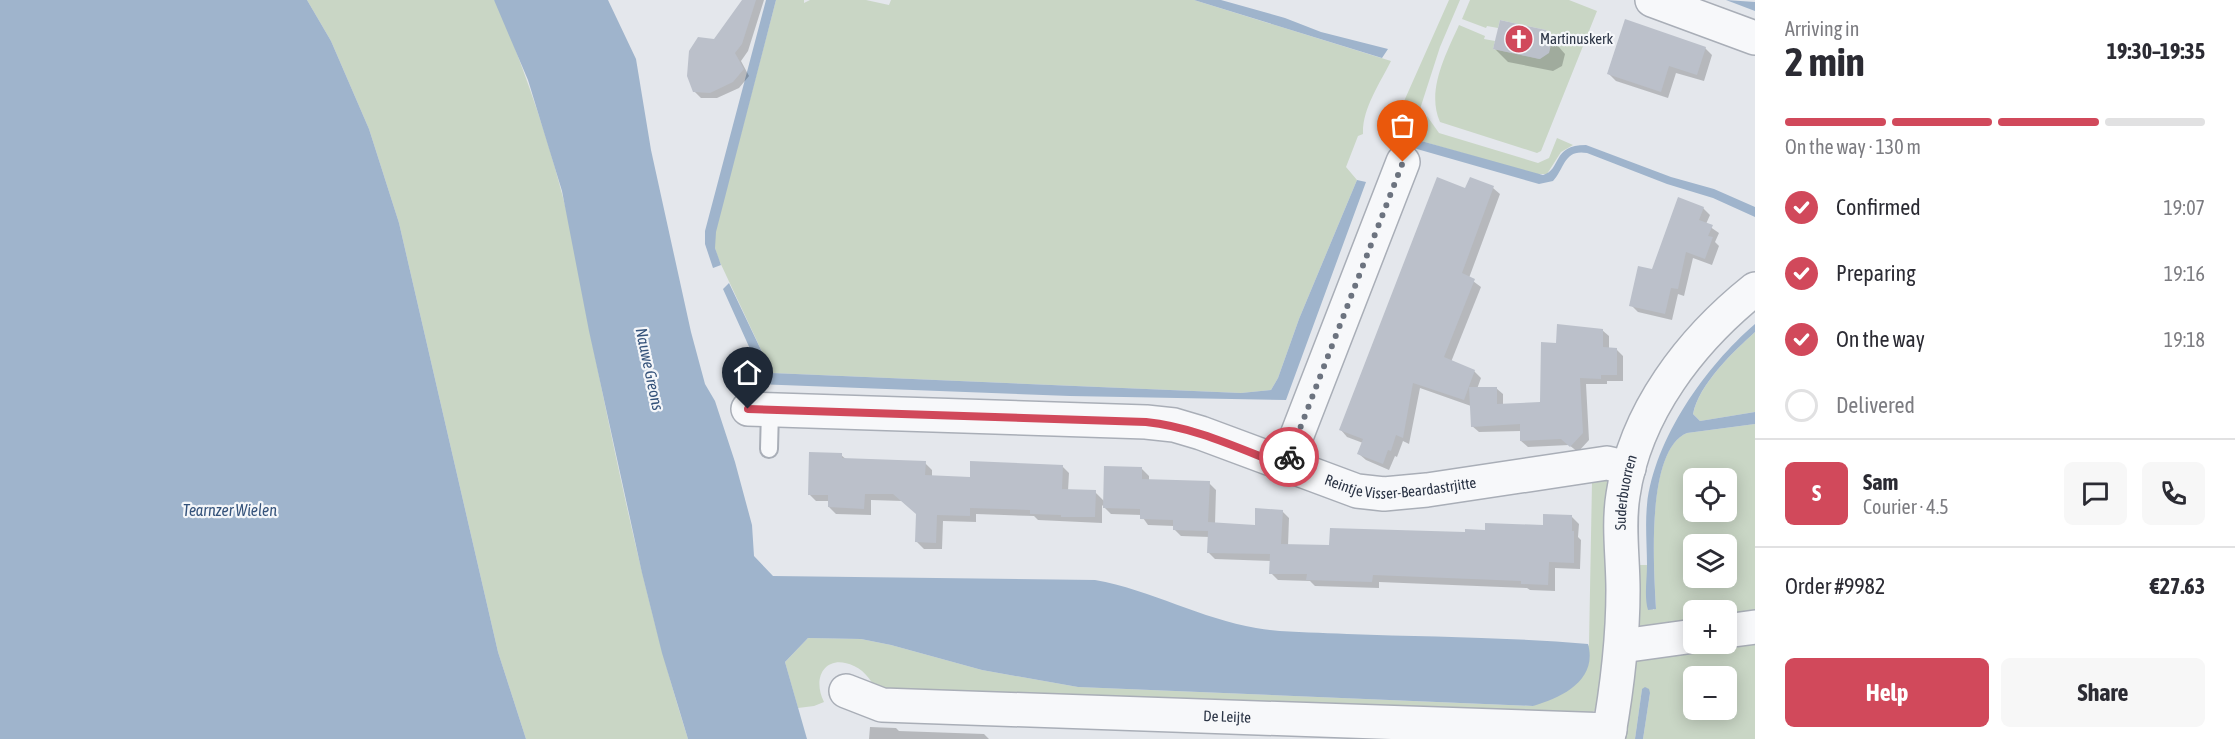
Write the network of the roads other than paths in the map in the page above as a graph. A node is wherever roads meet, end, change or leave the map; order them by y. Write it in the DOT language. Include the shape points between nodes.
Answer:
graph roads {
  1 [pos="1652,0"];
  2 [pos="1755,38"];
  3 [pos="1403,162"];
  4 [pos="1755,289"];
  5 [pos="759,410"];
  6 [pos="769,449"];
  7 [pos="1285,466"];
  8 [pos="1629,468"];
  9 [pos="1755,627"];
  10 [pos="1737,629"];
  11 [pos="1683,638"];
  12 [pos="1622,646"];
  13 [pos="846,691"];
  14 [pos="1609,735"];
  1 -- 2 [label="street"];
  3 -- 7 [label="street"];
  4 -- 8 [label="street, Suderbuorren" via="1701,340 1670,379 1648,419"];
  5 -- 6 [label="lane"];
  5 -- 7 [label="street, Reintje Visser-Beardastrjitte" via="1146,422 1201,433"];
  7 -- 8 [label="street, Reintje Visser-Beardastrjitte" via="1357,491 1384,494 1607,463"];
  8 -- 12 [label="street, Suderbuorren" via="1621,512"];
  9 -- 10 [label="street"];
  11 -- 12 [label="street"];
  12 -- 14 [label="street, Suderbuorren"];
  13 -- 14 [label="street, De Leijte" via="882,705"];
}
